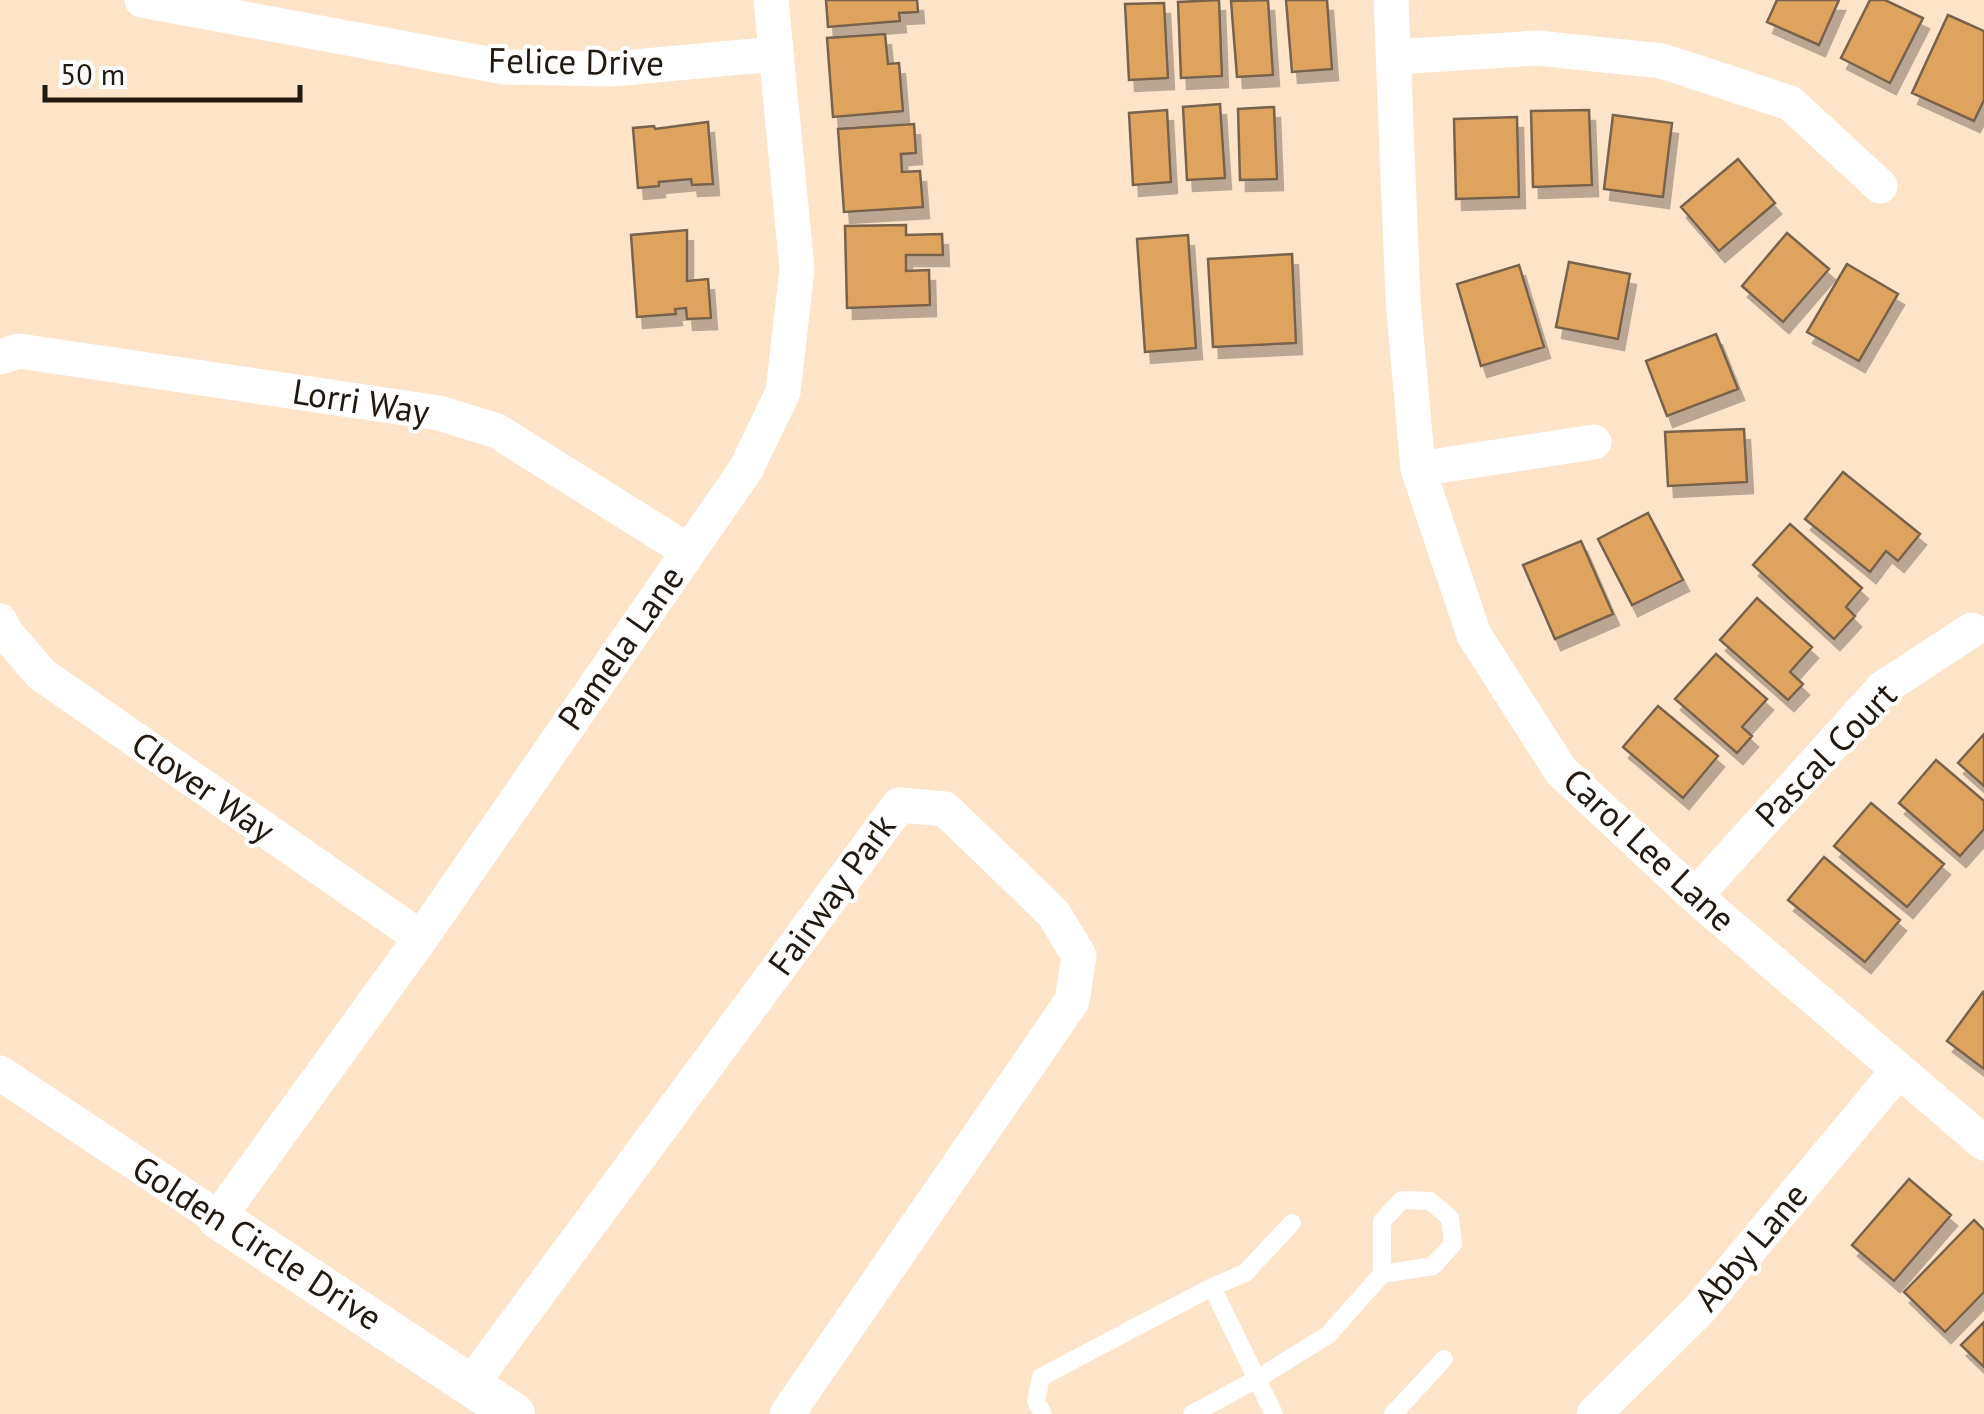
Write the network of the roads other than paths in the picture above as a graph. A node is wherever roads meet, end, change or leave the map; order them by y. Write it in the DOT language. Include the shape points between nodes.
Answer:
graph roads {
  1 [pos="142,0"];
  2 [pos="771,0"];
  3 [pos="1391,0"];
  4 [pos="775,54"];
  5 [pos="1394,57"];
  6 [pos="1880,186"];
  7 [pos="0,357"];
  8 [pos="1594,442"];
  9 [pos="1418,469"];
  10 [pos="688,551"];
  11 [pos="0,621"];
  12 [pos="1972,630"];
  13 [pos="1695,896"];
  14 [pos="421,938"];
  15 [pos="1898,1070"];
  16 [pos="0,1074"];
  17 [pos="1984,1143"];
  18 [pos="218,1218"];
  19 [pos="1292,1223"];
  20 [pos="1382,1274"];
  21 [pos="1212,1287"];
  22 [pos="1444,1359"];
  23 [pos="1257,1379"];
  24 [pos="471,1384"];
  25 [pos="514,1414"];
  26 [pos="787,1414"];
  27 [pos="1043,1414"];
  28 [pos="1192,1414"];
  29 [pos="1274,1414"];
  30 [pos="1394,1414"];
  31 [pos="1594,1414"];
  1 -- 4 [label="street, Felice Drive" via="504,67 612,69"];
  2 -- 4 [label="street, Pamela Lane"];
  3 -- 5 [label="street, Carol Lee Lane"];
  4 -- 10 [label="street, Pamela Lane" via="797,269 783,392 746,469"];
  5 -- 6 [label="street" via="1537,48 1662,61 1790,103"];
  5 -- 9 [label="street, Carol Lee Lane" via="1403,300"];
  7 -- 10 [label="street, Lorri Way" via="19,351 439,413 497,430"];
  8 -- 9 [label="street"];
  9 -- 13 [label="street, Carol Lee Lane" via="1474,635 1561,771"];
  10 -- 14 [label="street, Pamela Lane"];
  11 -- 14 [label="street, Clover Way" via="40,674"];
  12 -- 13 [label="street, Pascal Court" via="1883,688"];
  13 -- 15 [label="street, Carol Lee Lane"];
  14 -- 18 [label="street, Pamela Lane"];
  15 -- 17 [label="street, Carol Lee Lane"];
  15 -- 31 [label="street, Abby Lane" via="1699,1310"];
  16 -- 18 [label="street, Golden Circle Drive"];
  18 -- 24 [label="street, Golden Circle Drive"];
  19 -- 21 [label="lane" via="1245,1273"];
  20 -- 20 [label="lane" via="1382,1221 1402,1200 1430,1201 1450,1218 1452,1244 1433,1266"];
  20 -- 23 [label="lane" via="1328,1335"];
  21 -- 23 [label="lane"];
  21 -- 27 [label="lane" via="1041,1377 1036,1401"];
  22 -- 30 [label="lane"];
  23 -- 28 [label="lane"];
  23 -- 29 [label="lane"];
  24 -- 25 [label="street, Golden Circle Drive"];
  24 -- 26 [label="street, Fairway Park" via="898,805 946,809 1054,914 1079,956 1072,1001"];
}
